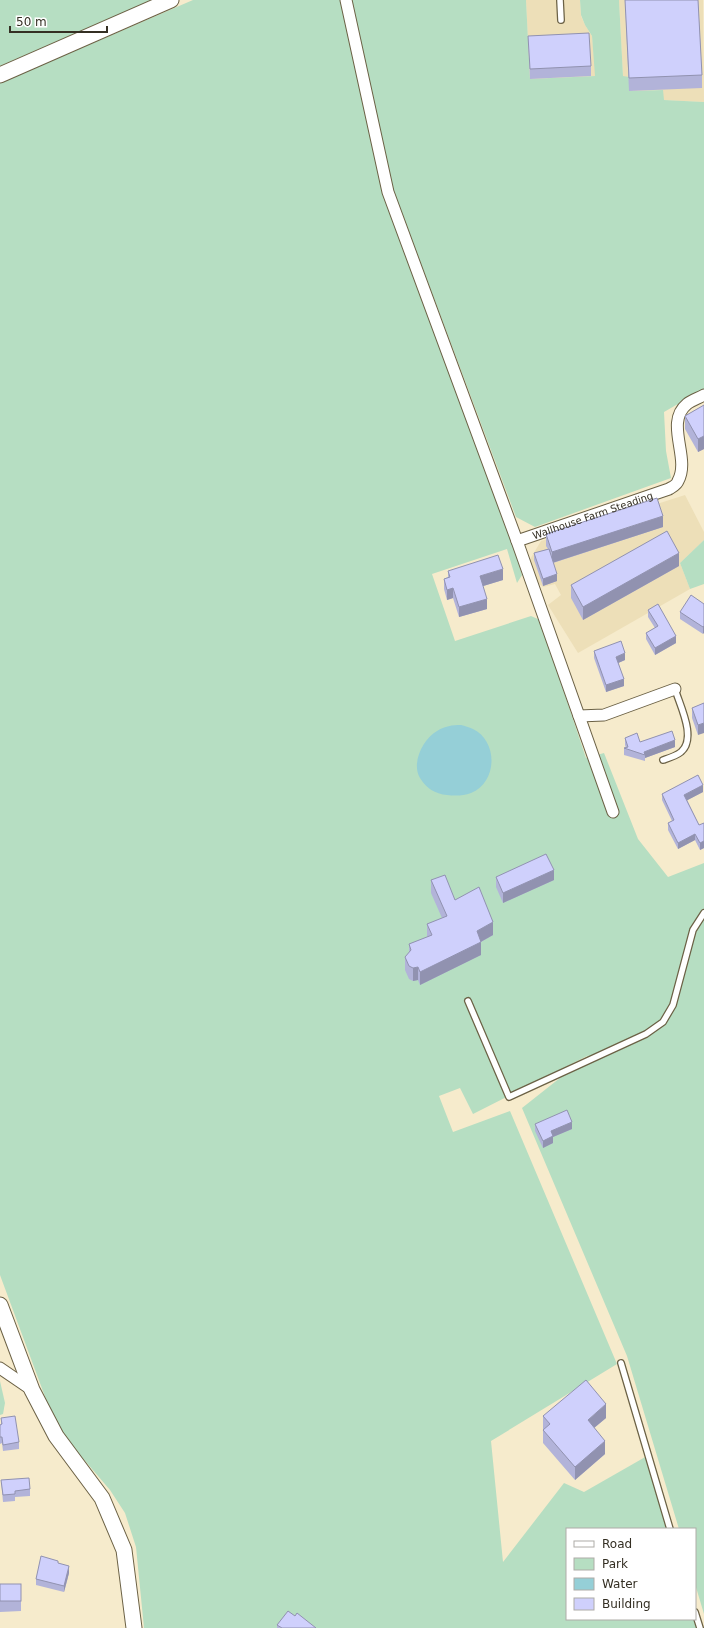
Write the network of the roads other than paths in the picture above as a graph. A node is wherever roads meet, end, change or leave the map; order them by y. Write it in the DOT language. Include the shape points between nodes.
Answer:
graph roads {
  1 [pos="171,0"];
  2 [pos="346,0"];
  3 [pos="560,0"];
  4 [pos="561,20"];
  5 [pos="0,75"];
  6 [pos="704,395"];
  7 [pos="517,541"];
  8 [pos="675,689"];
  9 [pos="579,716"];
  10 [pos="663,760"];
  11 [pos="613,812"];
  12 [pos="704,913"];
  13 [pos="468,1001"];
  14 [pos="0,1305"];
  15 [pos="621,1363"];
  16 [pos="0,1368"];
  17 [pos="32,1390"];
  18 [pos="670,1528"];
  19 [pos="696,1615"];
  20 [pos="134,1628"];
  21 [pos="700,1628"];
  1 -- 5 [label="main road"];
  2 -- 7 [label="street" via="388,192"];
  3 -- 4 [label="lane"];
  6 -- 7 [label="street, Wallhouse Farm Steading" via="687,404 678,417 682,472 678,483 669,489"];
  7 -- 9 [label="street"];
  8 -- 9 [label="street" via="604,715"];
  8 -- 10 [label="lane" via="687,725 688,739 680,753"];
  9 -- 11 [label="street"];
  12 -- 13 [label="lane" via="693,930 673,1005 664,1022 646,1034 509,1097"];
  14 -- 17 [label="main road"];
  15 -- 18 [label="lane"];
  16 -- 17 [label="street"];
  17 -- 20 [label="main road" via="56,1436 102,1498 108,1511 124,1550"];
  19 -- 21 [label="lane"];
}
